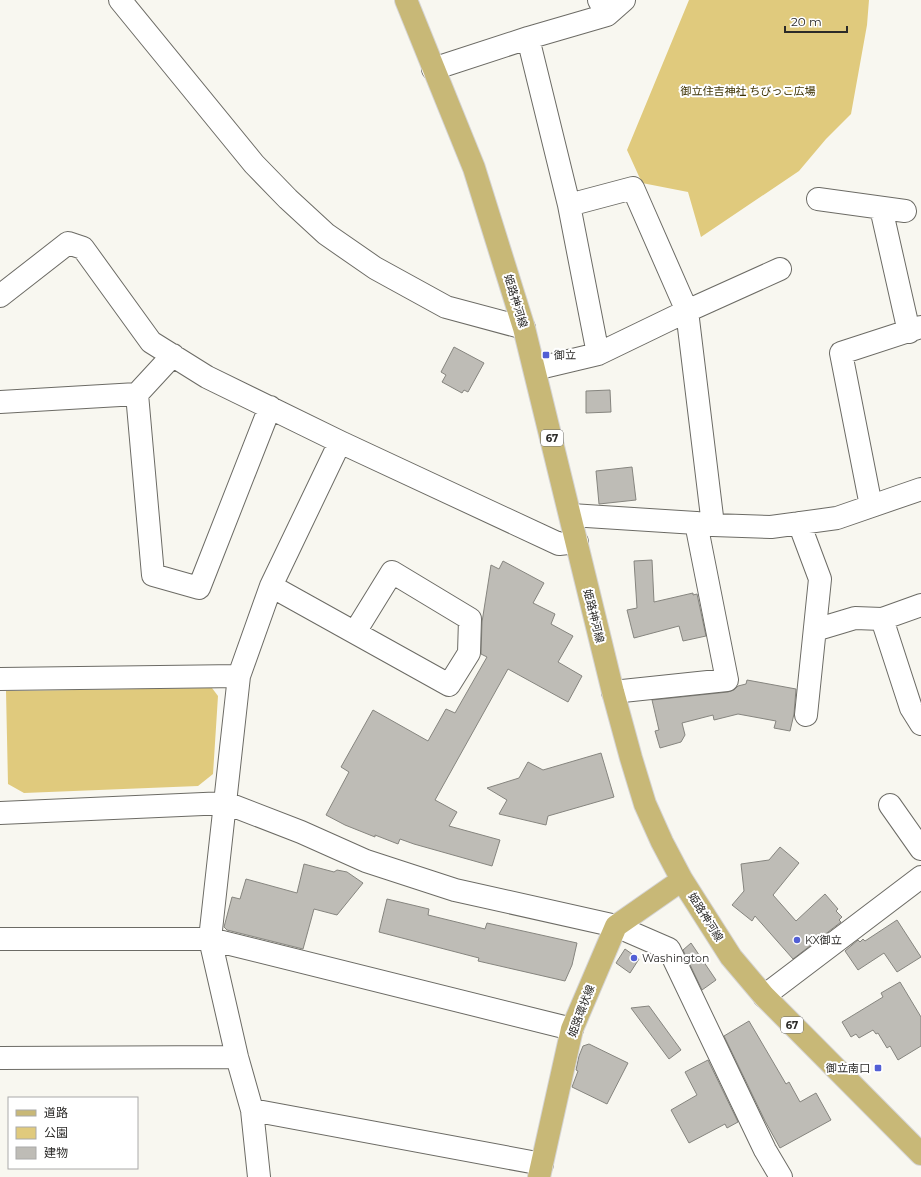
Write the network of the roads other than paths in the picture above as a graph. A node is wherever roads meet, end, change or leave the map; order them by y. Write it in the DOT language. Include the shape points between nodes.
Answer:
graph roads {
  1 [pos="120,0"];
  2 [pos="406,0"];
  3 [pos="624,0"];
  4 [pos="603,7"];
  5 [pos="528,38"];
  6 [pos="433,69"];
  7 [pos="818,199"];
  8 [pos="569,205"];
  9 [pos="881,208"];
  10 [pos="905,211"];
  11 [pos="780,269"];
  12 [pos="0,296"];
  13 [pos="687,312"];
  14 [pos="524,328"];
  15 [pos="915,330"];
  16 [pos="598,354"];
  17 [pos="173,356"];
  18 [pos="535,369"];
  19 [pos="137,394"];
  20 [pos="0,402"];
  21 [pos="270,408"];
  22 [pos="340,442"];
  23 [pos="921,489"];
  24 [pos="871,506"];
  25 [pos="570,515"];
  26 [pos="799,523"];
  27 [pos="705,524"];
  28 [pos="577,542"];
  29 [pos="271,586"];
  30 [pos="921,605"];
  31 [pos="882,619"];
  32 [pos="815,630"];
  33 [pos="355,632"];
  34 [pos="239,676"];
  35 [pos="0,679"];
  36 [pos="613,692"];
  37 [pos="806,715"];
  38 [pos="921,724"];
  39 [pos="226,802"];
  40 [pos="890,805"];
  41 [pos="0,813"];
  42 [pos="921,849"];
  43 [pos="682,880"];
  44 [pos="918,884"];
  45 [pos="616,926"];
  46 [pos="0,939"];
  47 [pos="210,939"];
  48 [pos="764,996"];
  49 [pos="572,1029"];
  50 [pos="237,1057"];
  51 [pos="0,1058"];
  52 [pos="252,1110"];
  53 [pos="921,1154"];
  54 [pos="540,1171"];
  55 [pos="259,1177"];
  56 [pos="781,1177"];
  1 -- 14 [label="street" via="254,164 326,234 375,268 446,307"];
  2 -- 6 [label="main road, 姫路神河線 / 67"];
  3 -- 4 [label="street"];
  4 -- 5 [label="street"];
  5 -- 6 [label="street"];
  5 -- 8 [label="street"];
  6 -- 14 [label="main road, 姫路神河線 / 67" via="474,168"];
  7 -- 9 [label="street"];
  8 -- 13 [label="street" via="633,188"];
  8 -- 16 [label="street"];
  9 -- 10 [label="street"];
  9 -- 15 [label="street"];
  11 -- 13 [label="street"];
  12 -- 17 [label="street" via="68,243 83,248 151,342"];
  13 -- 16 [label="street"];
  13 -- 27 [label="street"];
  14 -- 18 [label="main road, 姫路神河線 / 67"];
  15 -- 24 [label="street" via="841,353"];
  16 -- 18 [label="street"];
  17 -- 19 [label="street"];
  17 -- 21 [label="street" via="207,377"];
  18 -- 25 [label="main road, 姫路神河線 / 67"];
  19 -- 20 [label="street"];
  19 -- 21 [label="street" via="153,575 199,588"];
  21 -- 22 [label="street"];
  22 -- 28 [label="street" via="559,544"];
  22 -- 29 [label="street"];
  23 -- 24 [label="street"];
  24 -- 26 [label="street" via="837,518"];
  25 -- 27 [label="street"];
  25 -- 28 [label="main road, 姫路神河線 / 67"];
  26 -- 27 [label="street" via="771,527"];
  26 -- 32 [label="street" via="820,579"];
  27 -- 36 [label="street" via="727,680"];
  28 -- 36 [label="main road, 姫路神河線 / 67"];
  29 -- 33 [label="street"];
  29 -- 34 [label="street"];
  30 -- 31 [label="street"];
  31 -- 32 [label="street" via="854,618"];
  31 -- 38 [label="street" via="911,708"];
  32 -- 37 [label="street"];
  33 -- 33 [label="street" via="449,686 469,653 470,619 392,572"];
  34 -- 35 [label="street"];
  34 -- 39 [label="street"];
  36 -- 43 [label="main road, 姫路神河線 / 67" via="645,804"];
  39 -- 41 [label="street"];
  39 -- 45 [label="street" via="366,861 455,890"];
  39 -- 47 [label="street"];
  40 -- 42 [label="street"];
  43 -- 45 [label="main road"];
  43 -- 48 [label="main road, 姫路神河線 / 67" via="731,957"];
  44 -- 48 [label="street"];
  45 -- 49 [label="main road, 姫路環状線"];
  45 -- 56 [label="street" via="669,949 765,1150"];
  46 -- 47 [label="street"];
  47 -- 49 [label="street"];
  47 -- 50 [label="street"];
  48 -- 53 [label="main road, 姫路神河線 / 67"];
  49 -- 54 [label="main road, 姫路環状線"];
  50 -- 51 [label="street"];
  50 -- 52 [label="street"];
  52 -- 54 [label="street"];
  52 -- 55 [label="street"];
}
